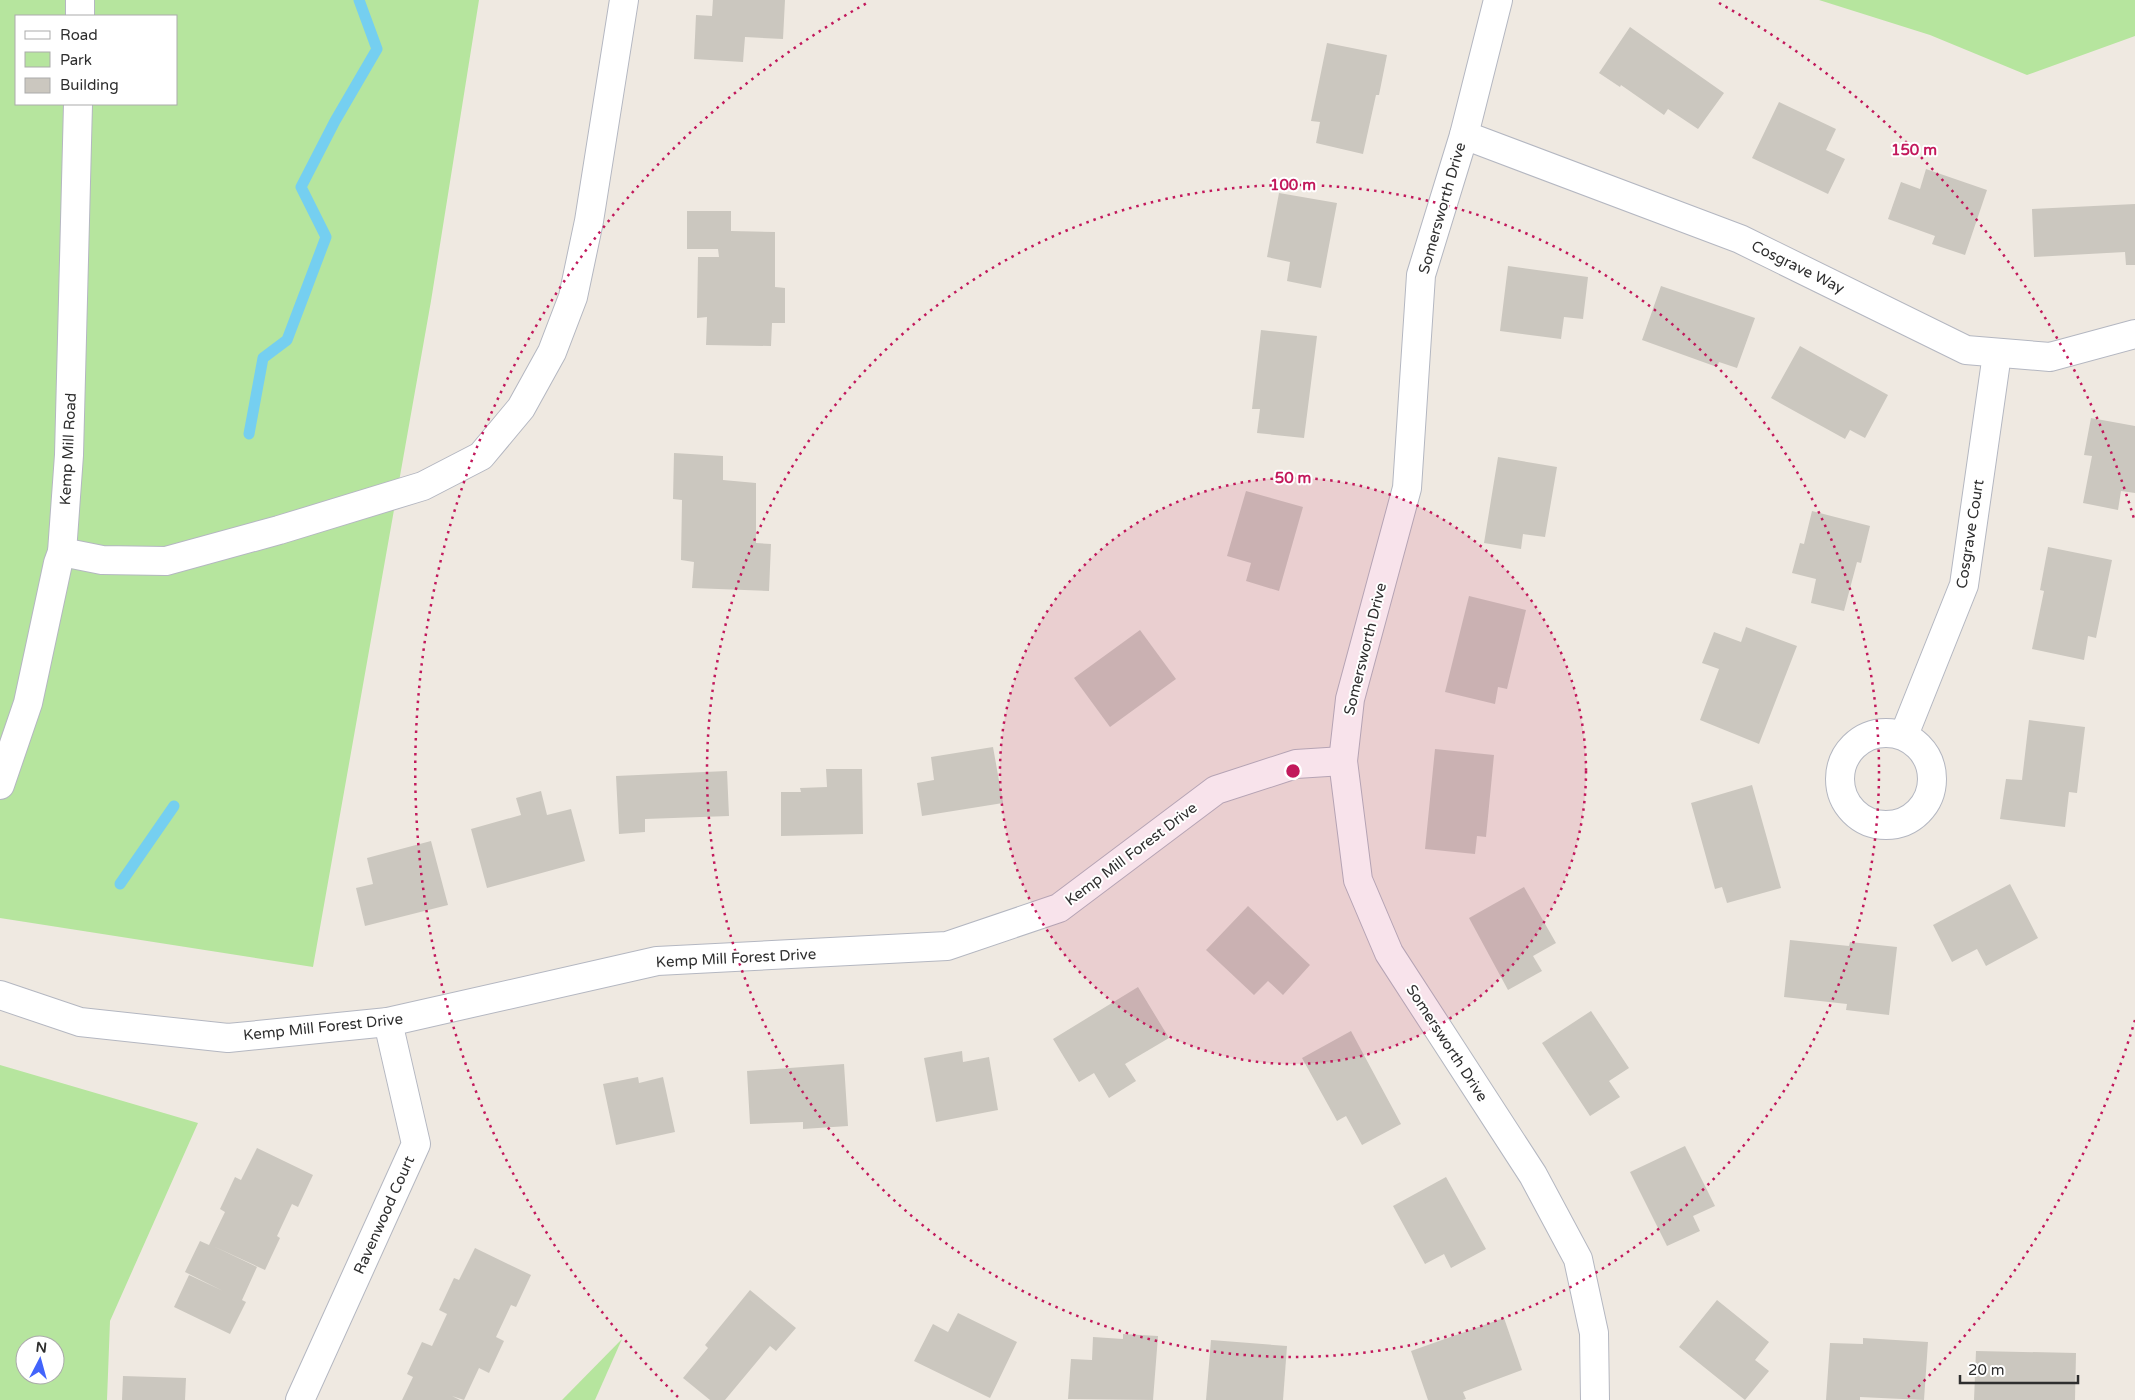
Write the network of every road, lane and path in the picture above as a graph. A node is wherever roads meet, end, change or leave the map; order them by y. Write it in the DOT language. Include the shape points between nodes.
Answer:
graph roads {
  1 [pos="80,0"];
  2 [pos="624,0"];
  3 [pos="1498,0"];
  4 [pos="80,15"];
  5 [pos="78,105"];
  6 [pos="1464,135"];
  7 [pos="2135,334"];
  8 [pos="1997,354"];
  9 [pos="62,552"];
  10 [pos="1904,735"];
  11 [pos="1343,761"];
  12 [pos="0,785"];
  13 [pos="0,995"];
  14 [pos="388,1022"];
  15 [pos="300,1400"];
  16 [pos="1595,1400"];
  1 -- 4 [label="street"];
  2 -- 9 [label="street" via="589,221 573,297 552,352 521,408 481,456 423,486 166,560 102,560"];
  3 -- 6 [label="street, Somersworth Drive"];
  5 -- 9 [label="street, Kemp Mill Road" via="69,455"];
  6 -- 8 [label="street, Cosgrave Way" via="1740,239 1966,350"];
  6 -- 11 [label="street, Somersworth Drive" via="1422,275 1407,488 1350,699"];
  7 -- 8 [label="street, Cosgrave Way" via="2050,357"];
  8 -- 10 [label="street, Cosgrave Court" via="1964,585"];
  9 -- 12 [label="street, Kemp Mill Road" via="28,703"];
  11 -- 14 [label="street, Kemp Mill Forest Drive" via="1296,764 1216,790 1059,908 947,946 657,960"];
  11 -- 16 [label="street, Somersworth Drive" via="1358,880 1389,953 1533,1175 1578,1259 1594,1334"];
  13 -- 14 [label="street, Kemp Mill Forest Drive" via="80,1022 228,1038"];
  14 -- 15 [label="street, Ravenwood Court" via="416,1144"];
}
